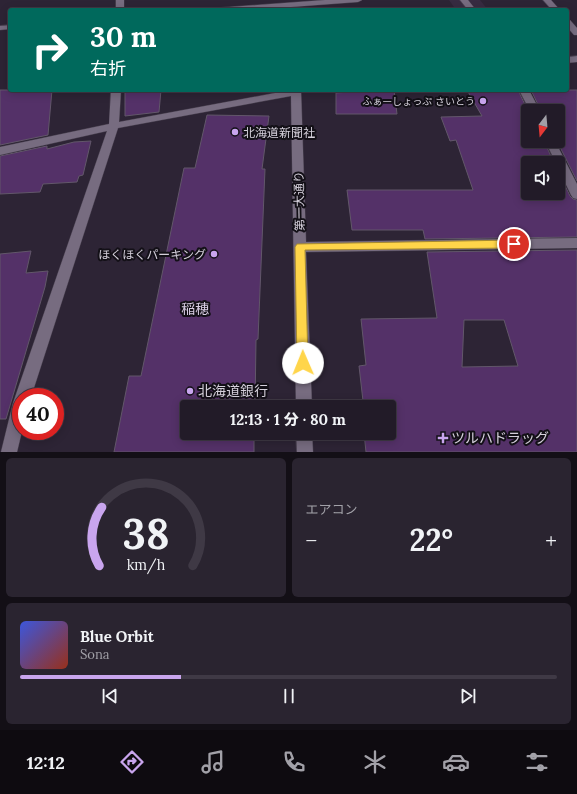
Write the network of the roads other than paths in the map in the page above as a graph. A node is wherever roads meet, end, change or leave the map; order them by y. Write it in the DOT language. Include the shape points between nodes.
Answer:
graph roads {
  1 [pos="358,0"];
  2 [pos="464,0"];
  3 [pos="547,0"];
  4 [pos="277,5"];
  5 [pos="240,8"];
  6 [pos="470,8"];
  7 [pos="554,8"];
  8 [pos="569,24"];
  9 [pos="577,33"];
  10 [pos="116,92"];
  11 [pos="291,92"];
  12 [pos="296,92"];
  13 [pos="525,92"];
  14 [pos="531,104"];
  15 [pos="114,126"];
  16 [pos="554,148"];
  17 [pos="0,151"];
  18 [pos="577,195"];
  19 [pos="577,243"];
  20 [pos="300,247"];
  21 [pos="26,388"];
  22 [pos="304,400"];
  23 [pos="12,440"];
  24 [pos="304,440"];
  25 [pos="9,452"];
  26 [pos="305,452"];
  1 -- 4 [label="street"];
  2 -- 6 [label="street"];
  3 -- 7 [label="street"];
  4 -- 5 [label="street"];
  8 -- 9 [label="street"];
  10 -- 15 [label="street"];
  11 -- 15 [label="street"];
  12 -- 20 [label="street, 第一大通り"];
  13 -- 14 [label="street"];
  15 -- 17 [label="street"];
  15 -- 21 [label="street"];
  16 -- 18 [label="street"];
  19 -- 20 [label="street"];
  20 -- 22 [label="street, 第一大通り"];
  23 -- 25 [label="street"];
  24 -- 26 [label="street"];
}
